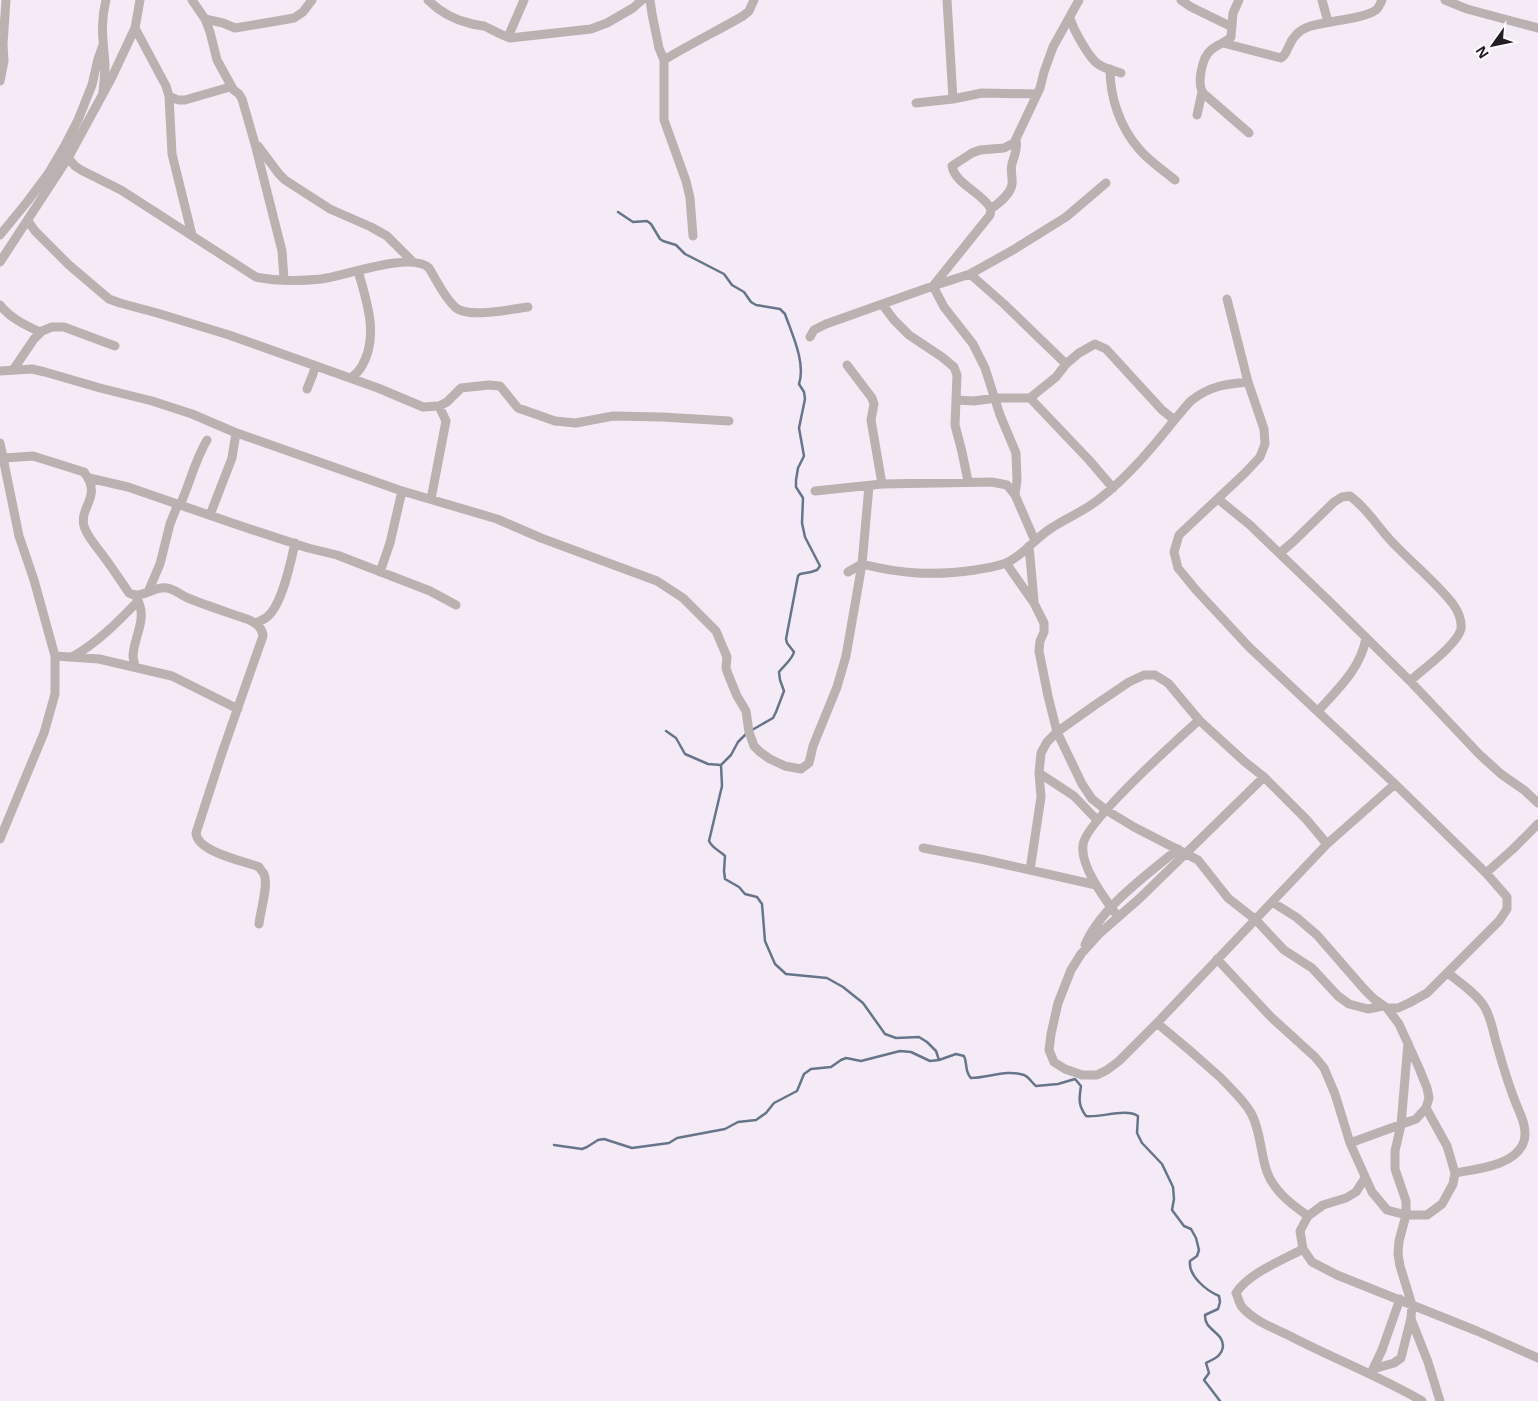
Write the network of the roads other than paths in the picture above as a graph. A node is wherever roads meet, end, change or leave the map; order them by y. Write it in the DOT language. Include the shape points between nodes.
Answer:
graph roads {
  1 [pos="6,0"];
  2 [pos="106,0"];
  3 [pos="140,0"];
  4 [pos="192,0"];
  5 [pos="312,0"];
  6 [pos="428,0"];
  7 [pos="524,0"];
  8 [pos="642,0"];
  9 [pos="650,0"];
  10 [pos="754,0"];
  11 [pos="947,0"];
  12 [pos="1079,0"];
  13 [pos="1181,0"];
  14 [pos="1239,0"];
  15 [pos="1322,0"];
  16 [pos="1382,0"];
  17 [pos="1445,0"];
  18 [pos="1070,18"];
  19 [pos="206,19"];
  20 [pos="1328,22"];
  21 [pos="1232,27"];
  22 [pos="134,28"];
  23 [pos="1538,28"];
  24 [pos="508,37"];
  25 [pos="1223,43"];
  26 [pos="103,45"];
  27 [pos="664,60"];
  28 [pos="1110,69"];
  29 [pos="1121,73"];
  30 [pos="0,81"];
  31 [pos="233,89"];
  32 [pos="1202,92"];
  33 [pos="103,94"];
  34 [pos="1037,94"];
  35 [pos="169,96"];
  36 [pos="953,99"];
  37 [pos="916,103"];
  38 [pos="1197,116"];
  39 [pos="1249,133"];
  40 [pos="1016,140"];
  41 [pos="255,144"];
  42 [pos="68,158"];
  43 [pos="1175,180"];
  44 [pos="1106,183"];
  45 [pos="991,209"];
  46 [pos="28,221"];
  47 [pos="0,235"];
  48 [pos="192,236"];
  49 [pos="693,236"];
  50 [pos="0,262"];
  51 [pos="414,262"];
  52 [pos="358,271"];
  53 [pos="970,274"];
  54 [pos="284,280"];
  55 [pos="933,286"];
  56 [pos="1227,299"];
  57 [pos="882,304"];
  58 [pos="0,305"];
  59 [pos="528,306"];
  60 [pos="40,332"];
  61 [pos="810,337"];
  62 [pos="116,346"];
  63 [pos="1066,364"];
  64 [pos="848,365"];
  65 [pos="315,366"];
  66 [pos="13,370"];
  67 [pos="0,371"];
  68 [pos="351,378"];
  69 [pos="1248,382"];
  70 [pos="306,389"];
  71 [pos="996,398"];
  72 [pos="1030,398"];
  73 [pos="957,400"];
  74 [pos="439,406"];
  75 [pos="1176,418"];
  76 [pos="729,421"];
  77 [pos="236,432"];
  78 [pos="207,440"];
  79 [pos="0,443"];
  80 [pos="4,458"];
  81 [pos="89,478"];
  82 [pos="968,481"];
  83 [pos="882,484"];
  84 [pos="869,486"];
  85 [pos="1113,488"];
  86 [pos="402,491"];
  87 [pos="815,491"];
  88 [pos="1015,496"];
  89 [pos="431,499"];
  90 [pos="1218,499"];
  91 [pos="179,504"];
  92 [pos="210,515"];
  93 [pos="295,543"];
  94 [pos="1032,544"];
  95 [pos="1280,553"];
  96 [pos="1006,563"];
  97 [pos="862,564"];
  98 [pos="380,572"];
  99 [pos="848,572"];
  100 [pos="148,592"];
  101 [pos="137,598"];
  102 [pos="1034,603"];
  103 [pos="456,605"];
  104 [pos="256,623"];
  105 [pos="1366,638"];
  106 [pos="55,656"];
  107 [pos="71,657"];
  108 [pos="135,667"];
  109 [pos="1410,681"];
  110 [pos="238,709"];
  111 [pos="1318,711"];
  112 [pos="1199,720"];
  113 [pos="1057,732"];
  114 [pos="1040,773"];
  115 [pos="1264,777"];
  116 [pos="1395,784"];
  117 [pos="1538,803"];
  118 [pos="1106,810"];
  119 [pos="1097,820"];
  120 [pos="3,824"];
  121 [pos="1538,824"];
  122 [pos="0,839"];
  123 [pos="1327,844"];
  124 [pos="923,848"];
  125 [pos="1181,851"];
  126 [pos="1030,870"];
  127 [pos="1486,873"];
  128 [pos="1096,885"];
  129 [pos="1272,902"];
  130 [pos="1112,908"];
  131 [pos="1118,917"];
  132 [pos="1256,920"];
  133 [pos="259,924"];
  134 [pos="1081,954"];
  135 [pos="1217,959"];
  136 [pos="1448,973"];
  137 [pos="1385,1007"];
  138 [pos="1157,1023"];
  139 [pos="1408,1043"];
  140 [pos="1426,1108"];
  141 [pos="1401,1125"];
  142 [pos="1350,1143"];
  143 [pos="1455,1173"];
  144 [pos="1365,1178"];
  145 [pos="1406,1215"];
  146 [pos="1308,1216"];
  147 [pos="1303,1249"];
  148 [pos="1400,1300"];
  149 [pos="1412,1305"];
  150 [pos="1411,1318"];
  151 [pos="1538,1358"];
  152 [pos="1372,1372"];
  153 [pos="1422,1401"];
  154 [pos="1440,1401"];
  1 -- 30 [label="street" via="4,61"];
  2 -- 26 [label="street" via="102,16"];
  3 -- 22 [label="street"];
  4 -- 19 [label="street"];
  5 -- 19 [label="street" via="294,18 235,28"];
  6 -- 24 [label="street" via="448,16 482,25"];
  7 -- 24 [label="street"];
  8 -- 24 [label="street" via="634,8 591,29"];
  9 -- 27 [label="street"];
  10 -- 27 [label="street" via="743,16"];
  11 -- 36 [label="street"];
  12 -- 18 [label="street"];
  13 -- 21 [label="street"];
  14 -- 21 [label="street" via="1233,13"];
  15 -- 20 [label="street"];
  16 -- 20 [label="street" via="1378,9 1367,15"];
  17 -- 23 [label="street"];
  18 -- 28 [label="street" via="1073,29 1095,61"];
  18 -- 34 [label="street" via="1053,48"];
  19 -- 31 [label="street" via="218,60"];
  20 -- 25 [label="street" via="1302,30 1281,58"];
  21 -- 25 [label="street" via="1231,37"];
  22 -- 33 [label="street"];
  22 -- 35 [label="street"];
  25 -- 32 [label="street" via="1211,49 1206,57 1200,84"];
  26 -- 33 [label="street"];
  26 -- 47 [label="street" via="92,85 64,147 28,202"];
  27 -- 49 [label="street" via="664,120 686,181"];
  28 -- 29 [label="street"];
  28 -- 43 [label="street" via="1113,99 1129,135 1139,150"];
  31 -- 35 [label="street" via="230,87 185,100"];
  31 -- 41 [label="street" via="242,99"];
  32 -- 38 [label="street"];
  32 -- 39 [label="street"];
  33 -- 42 [label="street"];
  34 -- 36 [label="street" via="982,93"];
  34 -- 40 [label="street"];
  35 -- 48 [label="street" via="172,154"];
  36 -- 37 [label="street"];
  40 -- 45 [label="street" via="1012,188"];
  40 -- 45 [label="street" via="1004,148 972,153 952,166 954,173"];
  41 -- 51 [label="street" via="285,180 330,209 387,236"];
  41 -- 54 [label="street" via="282,251"];
  42 -- 46 [label="street"];
  42 -- 48 [label="street" via="75,166 121,190"];
  44 -- 53 [label="street" via="1066,217"];
  45 -- 55 [label="street" via="990,215"];
  46 -- 50 [label="street"];
  46 -- 65 [label="street" via="35,232 109,299 229,335"];
  48 -- 54 [label="street" via="256,278"];
  51 -- 52 [label="street"];
  51 -- 59 [label="street" via="429,268 455,307 463,312"];
  52 -- 54 [label="street" via="320,279"];
  52 -- 68 [label="street" via="369,310 371,335 361,367"];
  53 -- 55 [label="street"];
  53 -- 63 [label="street"];
  55 -- 57 [label="street"];
  55 -- 71 [label="street" via="944,307 973,344"];
  56 -- 69 [label="street"];
  57 -- 61 [label="street" via="826,324 814,330"];
  57 -- 73 [label="street" via="909,335 954,367"];
  58 -- 60 [label="street" via="17,320"];
  60 -- 62 [label="street" via="64,327"];
  60 -- 66 [label="street"];
  63 -- 72 [label="street" via="1056,377"];
  63 -- 75 [label="street" via="1095,344 1106,349 1162,410"];
  64 -- 83 [label="street" via="874,404 871,420"];
  65 -- 68 [label="street"];
  65 -- 70 [label="street"];
  66 -- 67 [label="street"];
  66 -- 77 [label="street" via="45,372 152,401"];
  68 -- 74 [label="street" via="423,407"];
  69 -- 75 [label="street" via="1211,388"];
  69 -- 90 [label="street" via="1264,429 1265,444 1260,457"];
  71 -- 72 [label="street"];
  71 -- 73 [label="street"];
  71 -- 88 [label="street" via="1016,453"];
  72 -- 85 [label="street"];
  73 -- 82 [label="street" via="955,426"];
  74 -- 76 [label="street" via="461,388 489,385 500,386 518,408 555,421 576,423 613,416"];
  74 -- 89 [label="street" via="446,422"];
  75 -- 85 [label="street"];
  77 -- 86 [label="street"];
  77 -- 92 [label="street" via="232,458"];
  78 -- 91 [label="street"];
  79 -- 80 [label="street"];
  80 -- 81 [label="street" via="42,458 84,472"];
  80 -- 106 [label="street" via="19,536"];
  81 -- 91 [label="street"];
  81 -- 101 [label="street" via="91,497 83,524"];
  82 -- 83 [label="street"];
  82 -- 88 [label="street" via="1006,485"];
  83 -- 84 [label="street"];
  84 -- 87 [label="street"];
  84 -- 97 [label="street"];
  85 -- 94 [label="street"];
  86 -- 89 [label="street"];
  86 -- 98 [label="street"];
  88 -- 94 [label="street"];
  89 -- 97 [label="street" via="497,519 657,581 683,598 716,631 727,657 728,674 746,711 754,746 770,759 793,768 808,763 837,687 846,656"];
  90 -- 95 [label="street"];
  90 -- 111 [label="street" via="1179,535 1174,552 1178,568 1249,647"];
  91 -- 92 [label="street"];
  91 -- 100 [label="street"];
  92 -- 93 [label="street"];
  93 -- 98 [label="street"];
  93 -- 104 [label="street" via="290,571 272,613"];
  94 -- 96 [label="street"];
  94 -- 102 [label="street"];
  95 -- 105 [label="street"];
  95 -- 109 [label="street" via="1334,502 1350,496 1358,501 1392,543 1445,595 1461,620 1455,640"];
  96 -- 97 [label="street" via="955,573 903,573"];
  96 -- 102 [label="street"];
  97 -- 99 [label="street"];
  98 -- 103 [label="street"];
  100 -- 101 [label="street"];
  100 -- 104 [label="street" via="168,588 186,598"];
  101 -- 107 [label="street" via="108,631"];
  101 -- 108 [label="street" via="141,616 133,656"];
  102 -- 113 [label="street" via="1044,623 1039,651"];
  104 -- 110 [label="street" via="263,636"];
  105 -- 109 [label="street"];
  105 -- 111 [label="street" via="1356,666"];
  106 -- 107 [label="street"];
  106 -- 120 [label="street" via="55,694 44,733"];
  107 -- 108 [label="street" via="99,658"];
  108 -- 110 [label="street" via="172,676"];
  109 -- 117 [label="street" via="1479,754"];
  110 -- 133 [label="street" via="196,838 203,846 259,867 264,873"];
  111 -- 116 [label="street"];
  112 -- 113 [label="street" via="1168,683 1155,675 1129,682"];
  112 -- 115 [label="street"];
  112 -- 118 [label="street"];
  113 -- 114 [label="street" via="1041,753"];
  113 -- 118 [label="street" via="1082,784 1092,799"];
  114 -- 119 [label="street" via="1074,796"];
  114 -- 126 [label="street"];
  115 -- 123 [label="street"];
  115 -- 125 [label="street"];
  116 -- 123 [label="street"];
  116 -- 127 [label="street"];
  118 -- 119 [label="street"];
  118 -- 125 [label="street"];
  119 -- 128 [label="street" via="1083,845 1086,863"];
  120 -- 122 [label="street"];
  121 -- 127 [label="street"];
  123 -- 129 [label="street"];
  124 -- 126 [label="street"];
  125 -- 130 [label="street" via="1135,885"];
  125 -- 131 [label="street" via="1140,898"];
  125 -- 132 [label="street" via="1198,860 1228,898"];
  126 -- 128 [label="street"];
  127 -- 136 [label="street" via="1507,897 1507,909"];
  128 -- 130 [label="street"];
  129 -- 132 [label="street"];
  129 -- 137 [label="street" via="1318,935 1364,989"];
  130 -- 131 [label="street"];
  130 -- 134 [label="street" via="1093,930"];
  131 -- 134 [label="street"];
  132 -- 135 [label="street"];
  132 -- 137 [label="street" via="1284,950 1312,968 1349,1004"];
  134 -- 138 [label="street" via="1070,970 1058,1003 1051,1034 1050,1050 1054,1062 1082,1075 1097,1075 1119,1061"];
  135 -- 138 [label="street"];
  135 -- 142 [label="street" via="1271,1018 1324,1068"];
  136 -- 137 [label="street" via="1427,993 1409,1003 1398,1008"];
  136 -- 143 [label="street" via="1485,1007 1525,1130 1518,1151 1502,1162"];
  137 -- 139 [label="street" via="1400,1024"];
  138 -- 146 [label="street" via="1235,1092 1251,1112 1259,1132 1267,1172 1279,1192"];
  139 -- 140 [label="street" via="1427,1088"];
  139 -- 141 [label="street"];
  140 -- 141 [label="street" via="1416,1119"];
  140 -- 143 [label="street" via="1447,1146"];
  141 -- 142 [label="street"];
  141 -- 145 [label="street" via="1395,1169 1406,1201"];
  142 -- 144 [label="street"];
  143 -- 145 [label="street" via="1442,1204 1427,1215"];
  144 -- 145 [label="street" via="1387,1210"];
  144 -- 146 [label="street" via="1356,1192 1323,1205"];
  145 -- 149 [label="street" via="1398,1254"];
  146 -- 147 [label="street" via="1300,1231"];
  147 -- 148 [label="street" via="1312,1262"];
  147 -- 152 [label="street" via="1242,1284 1236,1293 1242,1307 1280,1331"];
  148 -- 149 [label="street"];
  148 -- 152 [label="street"];
  149 -- 150 [label="street"];
  149 -- 151 [label="street"];
  150 -- 152 [label="street" via="1401,1358"];
  150 -- 154 [label="street"];
  152 -- 153 [label="street"];
}
